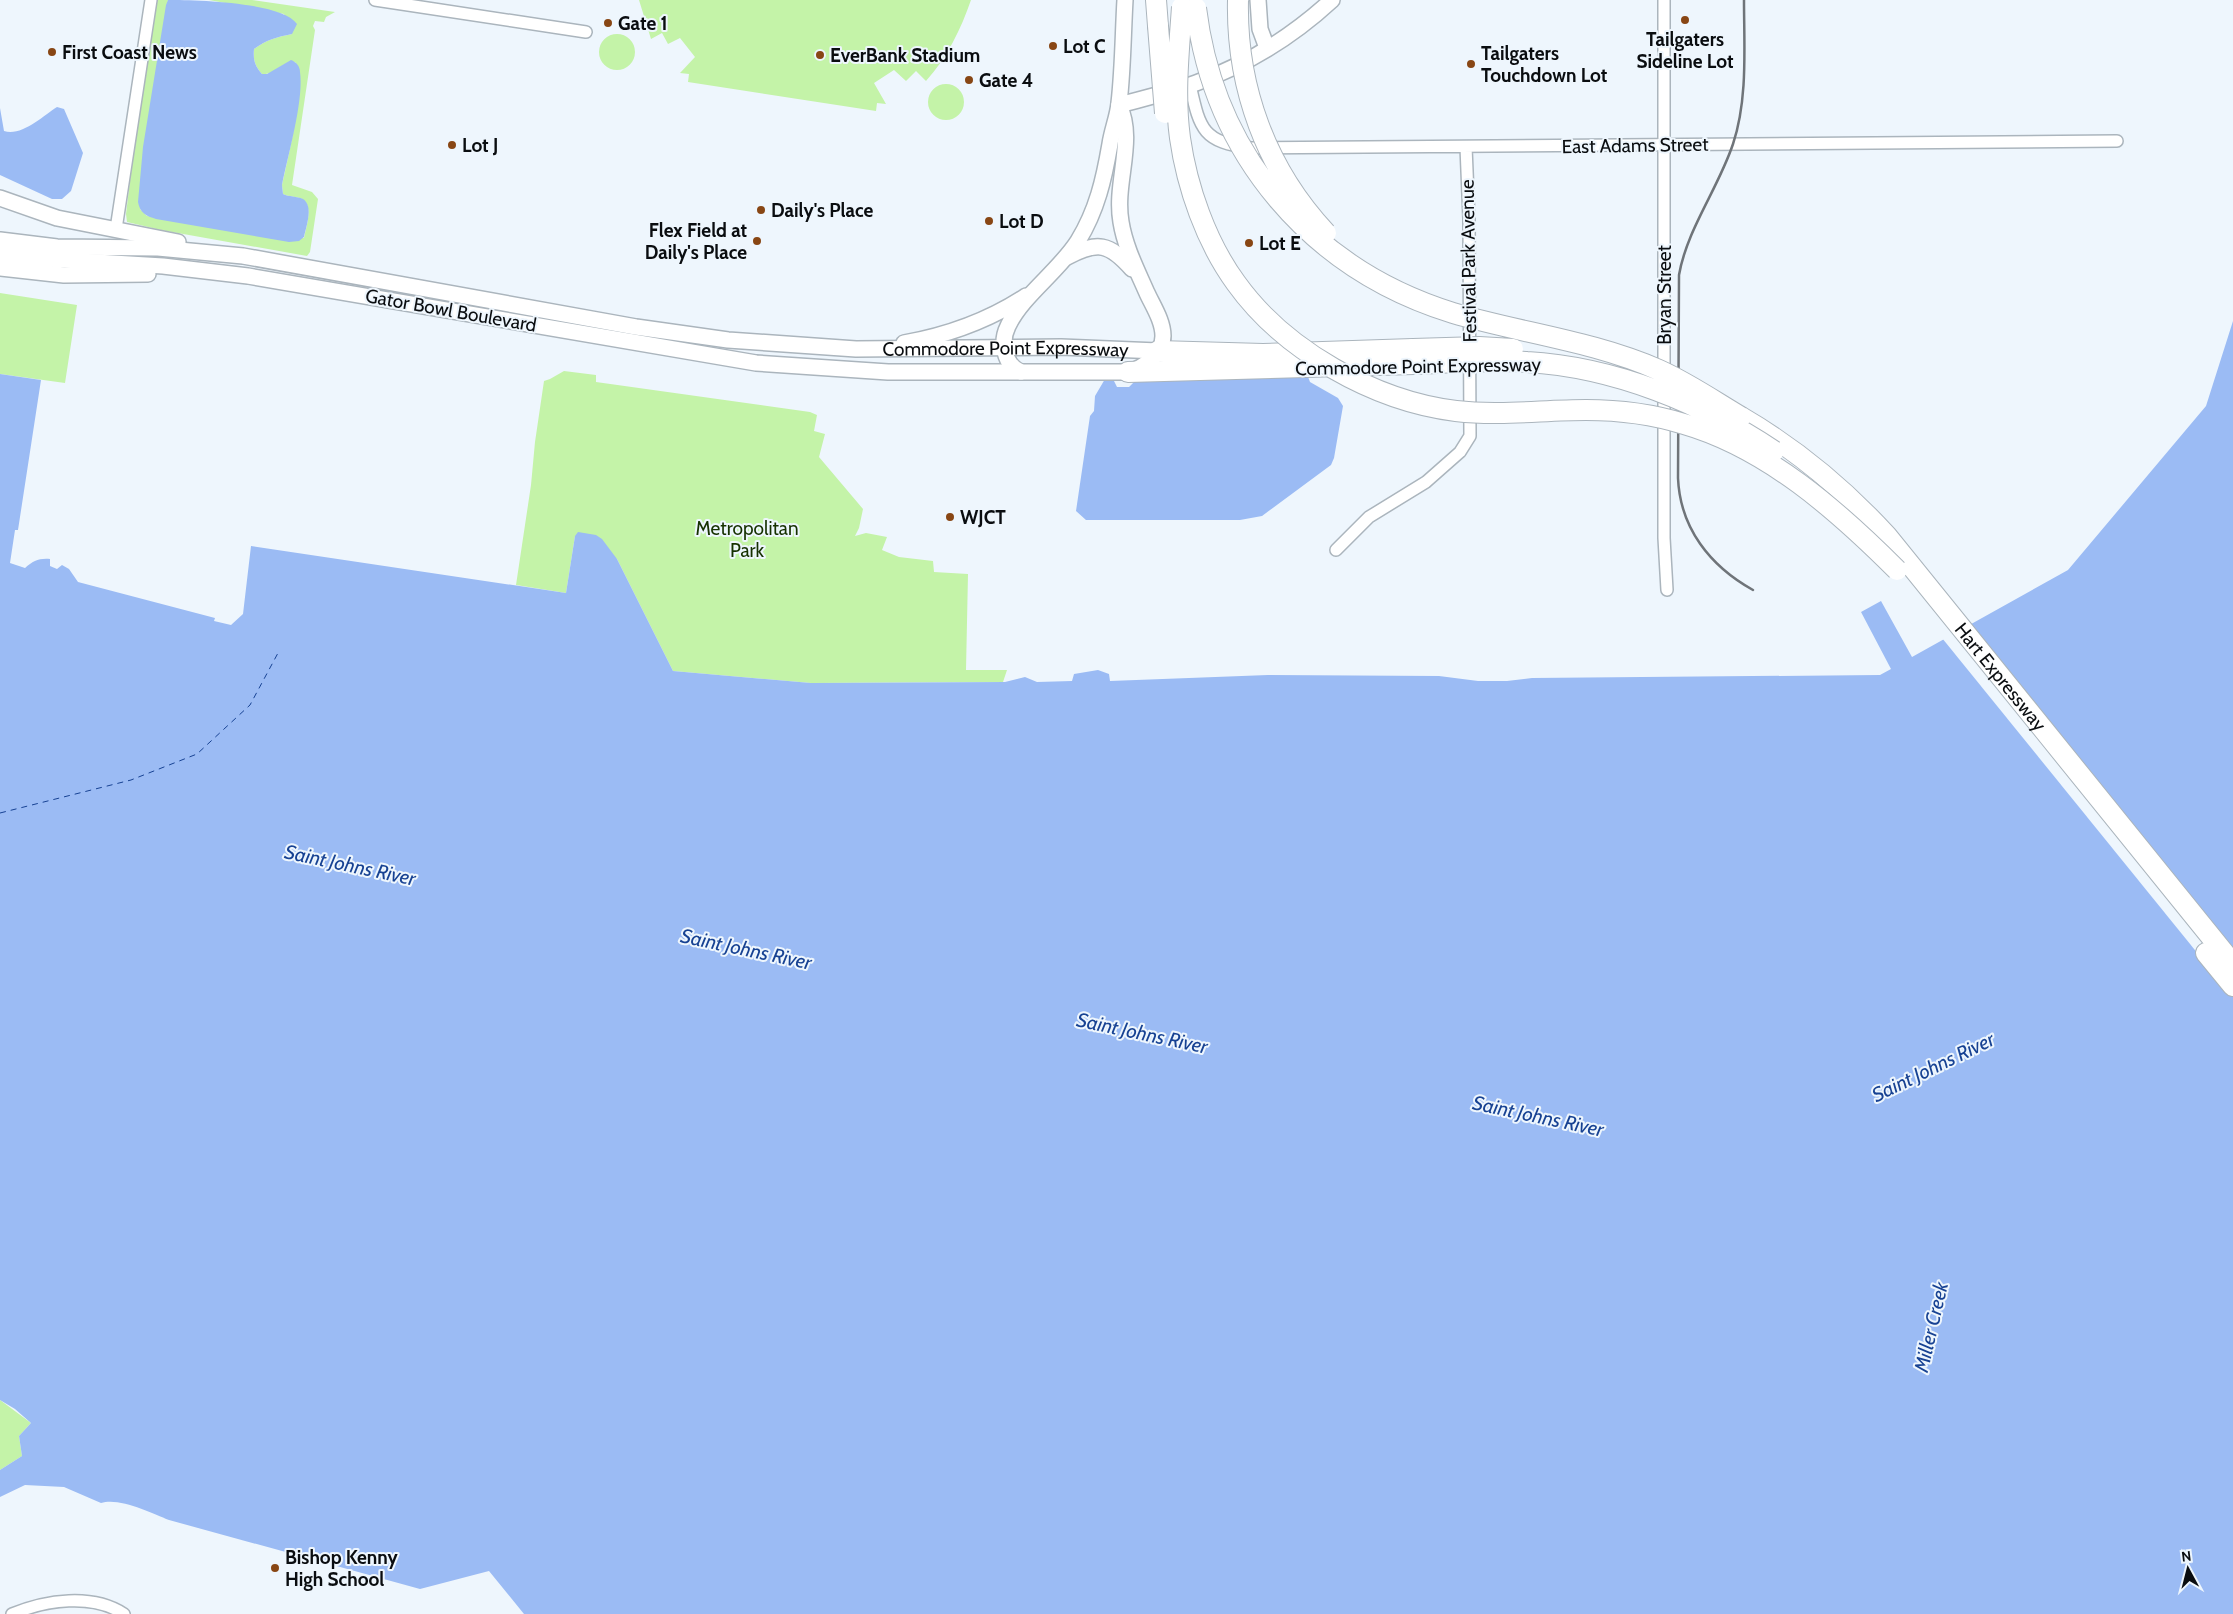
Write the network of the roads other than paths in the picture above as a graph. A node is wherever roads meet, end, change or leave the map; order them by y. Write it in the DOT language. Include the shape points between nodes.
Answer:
graph roads {
  1 [pos="150,0"];
  2 [pos="375,0"];
  3 [pos="1125,0"];
  4 [pos="1156,0"];
  5 [pos="1182,0"];
  6 [pos="1196,0"];
  7 [pos="1238,0"];
  8 [pos="1258,0"];
  9 [pos="1332,0"];
  10 [pos="1664,0"];
  11 [pos="586,32"];
  12 [pos="1267,48"];
  13 [pos="1190,85"];
  14 [pos="1119,105"];
  15 [pos="2118,141"];
  16 [pos="1664,145"];
  17 [pos="1466,147"];
  18 [pos="0,198"];
  19 [pos="116,229"];
  20 [pos="0,240"];
  21 [pos="57,247"];
  22 [pos="0,254"];
  23 [pos="243,256"];
  24 [pos="1066,257"];
  25 [pos="0,268"];
  26 [pos="214,272"];
  27 [pos="1140,278"];
  28 [pos="1235,282"];
  29 [pos="1036,289"];
  30 [pos="1427,304"];
  31 [pos="1005,348"];
  32 [pos="856,349"];
  33 [pos="1158,351"];
  34 [pos="1414,357"];
  35 [pos="902,372"];
  36 [pos="1021,372"];
  37 [pos="1128,372"];
  38 [pos="1741,418"];
  39 [pos="1336,550"];
  40 [pos="1897,570"];
  41 [pos="1667,590"];
  42 [pos="2233,964"];
  43 [pos="2233,986"];
  44 [pos="15,1613"];
  45 [pos="124,1614"];
  1 -- 19 [label="street"];
  2 -- 11 [label="street"];
  3 -- 14 [label="main road"];
  4 -- 28 [label="highway, bridge" via="1167,130 1176,176 1197,230"];
  5 -- 28 [label="highway, bridge" via="1177,99 1181,146 1204,222"];
  6 -- 30 [label="highway, bridge" via="1204,54 1220,104 1240,144 1271,192 1306,230 1346,262 1375,280"];
  7 -- 30 [label="highway, bridge" via="1239,41 1248,94 1263,138 1284,178 1308,212 1345,251 1386,281"];
  8 -- 12 [label="main road" via="1260,29"];
  9 -- 12 [label="main road"];
  10 -- 16 [label="street, Bryan Street"];
  12 -- 13 [label="main road" via="1225,71"];
  13 -- 14 [label="main road"];
  13 -- 17 [label="street, East Adams Street" via="1204,131 1226,144 1264,148"];
  14 -- 24 [label="main road" via="1098,200 1087,225"];
  14 -- 27 [label="main road" via="1126,130 1119,212 1127,246"];
  15 -- 16 [label="street, East Adams Street"];
  16 -- 17 [label="street, East Adams Street"];
  16 -- 41 [label="street, Bryan Street" via="1664,538"];
  17 -- 39 [label="street, Festival Park Avenue" via="1468,442 1426,482 1369,517"];
  18 -- 19 [label="main road" via="47,216"];
  19 -- 21 [label="main road"];
  19 -- 23 [label="main road"];
  20 -- 21 [label="main road, Gator Bowl Boulevard"];
  21 -- 23 [label="main road, Gator Bowl Boulevard" via="158,248"];
  22 -- 26 [label="main road, Gator Bowl Boulevard"];
  23 -- 32 [label="main road, Gator Bowl Boulevard" via="657,331"];
  24 -- 27 [label="main road" via="1090,247 1105,247 1120,255"];
  24 -- 29 [label="main road"];
  25 -- 26 [label="main road" via="83,275"];
  26 -- 35 [label="main road, Gator Bowl Boulevard" via="714,357 807,368"];
  27 -- 33 [label="main road" via="1163,330"];
  28 -- 40 [label="highway, bridge" via="1273,322 1315,356 1358,381 1399,398 1445,410 1484,413 1627,412 1684,424 1725,439 1804,488"];
  29 -- 31 [label="main road" via="1008,326"];
  29 -- 32 [label="main road" via="997,313 956,331"];
  30 -- 38 [label="highway, bridge" via="1622,356 1674,378"];
  31 -- 32 [label="main road, Commodore Point Expressway"];
  31 -- 33 [label="main road, Commodore Point Expressway"];
  31 -- 36 [label="main road" via="1009,363"];
  33 -- 34 [label="highway, Commodore Point Expressway"];
  33 -- 37 [label="main road" via="1146,364"];
  34 -- 37 [label="highway, Commodore Point Expressway"];
  34 -- 38 [label="highway, Commodore Point Expressway, bridge" via="1505,348 1547,352 1630,370 1670,384"];
  34 -- 40 [label="highway, Commodore Point Expressway, bridge" via="1554,364 1620,379 1679,400 1750,435 1805,473 1853,516"];
  35 -- 36 [label="main road, Commodore Point Expressway"];
  36 -- 37 [label="main road, Commodore Point Expressway"];
  38 -- 42 [label="highway, Hart Expressway" via="1813,466 1882,530"];
  40 -- 43 [label="highway, Hart Expressway"];
  44 -- 45 [label="street" via="71,1601 92,1602"];
}
